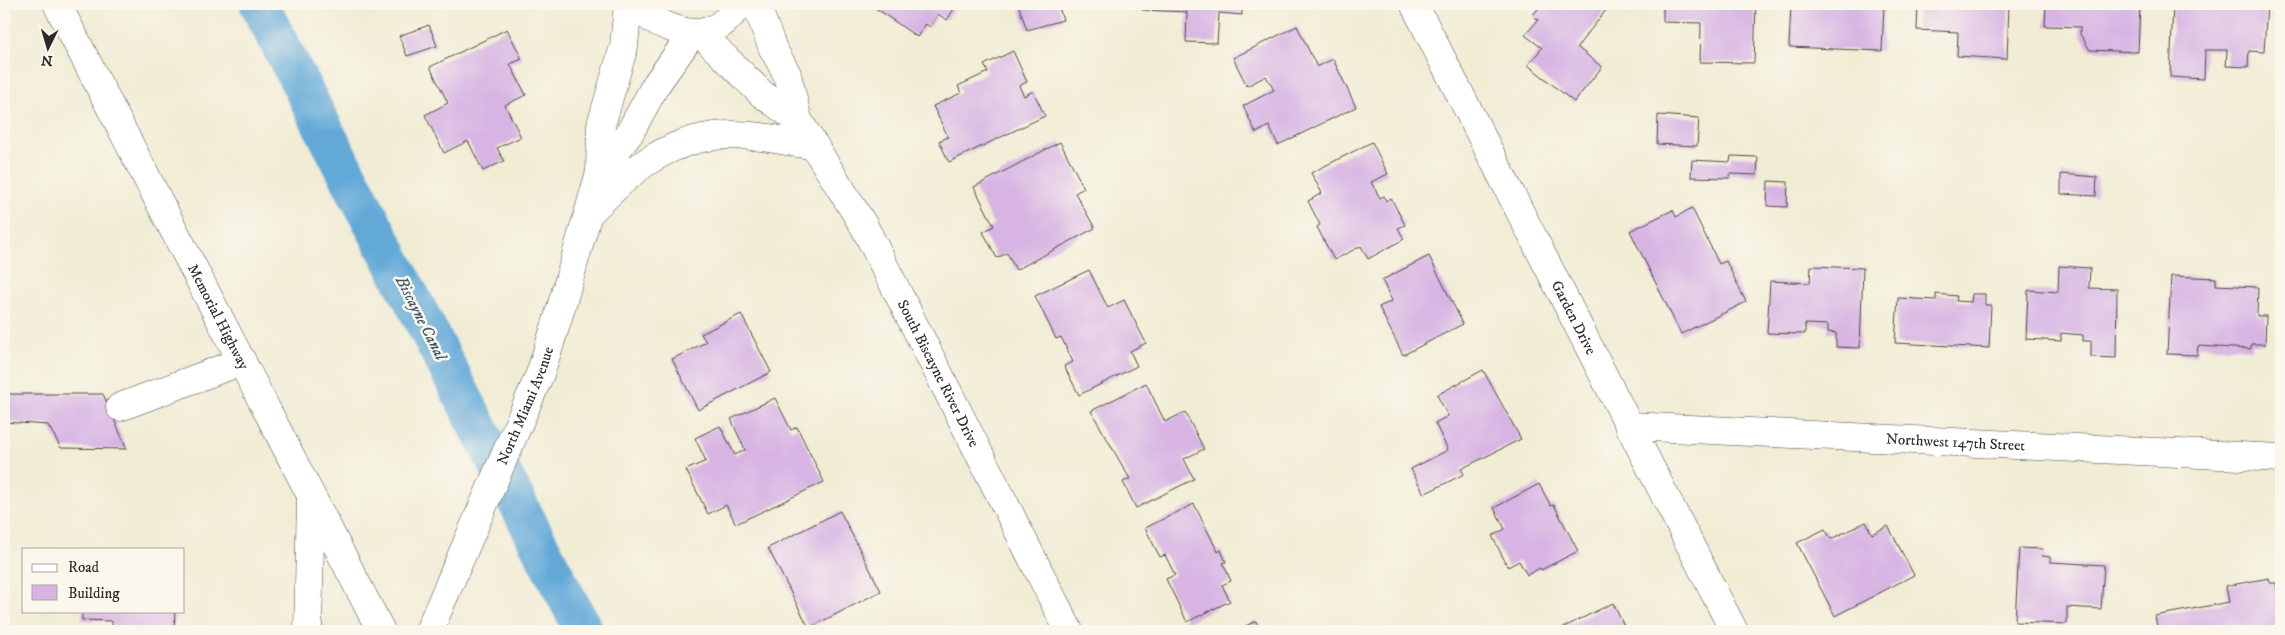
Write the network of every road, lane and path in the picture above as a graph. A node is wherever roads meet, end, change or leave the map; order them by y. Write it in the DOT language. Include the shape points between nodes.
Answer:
graph roads {
  1 [pos="56,4"];
  2 [pos="628,4"];
  3 [pos="634,4"];
  4 [pos="740,4"];
  5 [pos="756,4"];
  6 [pos="1414,4"];
  7 [pos="696,34"];
  8 [pos="798,120"];
  9 [pos="815,146"];
  10 [pos="600,172"];
  11 [pos="588,214"];
  12 [pos="242,361"];
  13 [pos="120,407"];
  14 [pos="1630,426"];
  15 [pos="2281,458"];
  16 [pos="311,495"];
  17 [pos="308,631"];
  18 [pos="380,631"];
  19 [pos="429,631"];
  20 [pos="1068,631"];
  21 [pos="1734,631"];
  1 -- 12 [label="street, Memorial Highway"];
  2 -- 10 [label="street, North Miami Avenue" via="624,46 601,125"];
  3 -- 7 [label="street" via="656,22"];
  4 -- 7 [label="street" via="727,20"];
  5 -- 8 [label="street, South Biscayne River Drive" via="773,49 787,74"];
  6 -- 14 [label="street, Garden Drive"];
  7 -- 8 [label="street, South Biscayne River Drive" via="762,94"];
  7 -- 10 [label="street, North Miami Avenue" via="655,86 629,134"];
  8 -- 9 [label="street, South Biscayne River Drive"];
  9 -- 11 [label="street" via="740,134 696,138 644,164"];
  9 -- 20 [label="street, South Biscayne River Drive" via="864,226"];
  10 -- 11 [label="street, North Miami Avenue"];
  11 -- 19 [label="street, North Miami Avenue" via="540,374"];
  12 -- 13 [label="street"];
  12 -- 16 [label="street, Memorial Highway"];
  14 -- 15 [label="street, Northwest 147th Street"];
  14 -- 21 [label="street, Garden Drive"];
  16 -- 17 [label="street"];
  16 -- 18 [label="street, Memorial Highway"];
}
